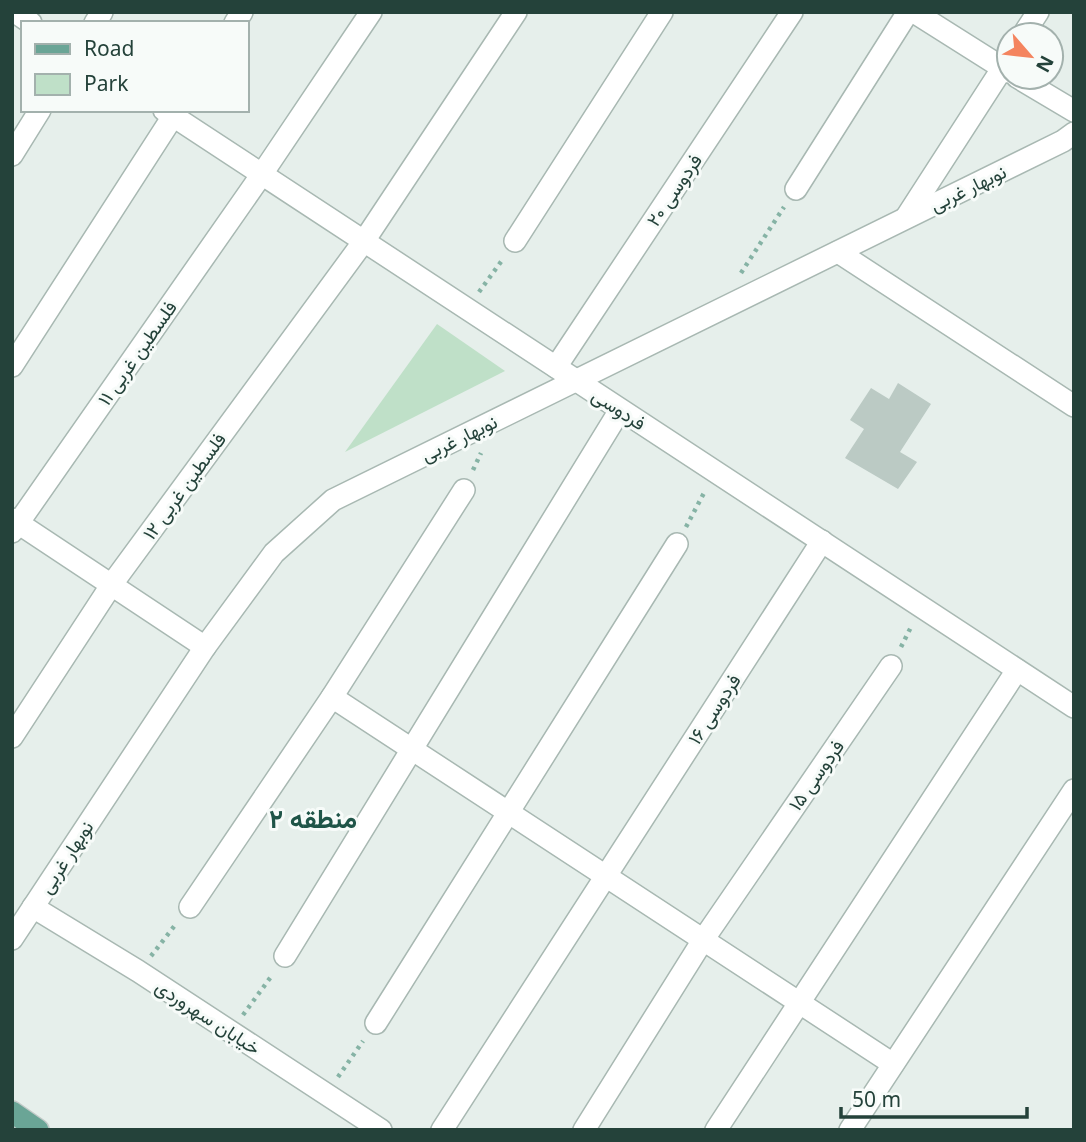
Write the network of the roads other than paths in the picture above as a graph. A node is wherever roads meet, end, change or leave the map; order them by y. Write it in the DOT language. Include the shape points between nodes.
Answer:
graph roads {
  1 [pos="371,12"];
  2 [pos="516,12"];
  3 [pos="662,12"];
  4 [pos="792,12"];
  5 [pos="908,12"];
  6 [pos="914,12"];
  7 [pos="995,61"];
  8 [pos="995,89"];
  9 [pos="1043,91"];
  10 [pos="1074,111"];
  11 [pos="39,112"];
  12 [pos="171,112"];
  13 [pos="1074,133"];
  14 [pos="12,155"];
  15 [pos="262,174"];
  16 [pos="796,188"];
  17 [pos="906,218"];
  18 [pos="364,241"];
  19 [pos="515,241"];
  20 [pos="838,251"];
  21 [pos="12,366"];
  22 [pos="556,367"];
  23 [pos="576,380"];
  24 [pos="1071,397"];
  25 [pos="620,410"];
  26 [pos="464,490"];
  27 [pos="14,525"];
  28 [pos="822,541"];
  29 [pos="677,544"];
  30 [pos="112,584"];
  31 [pos="205,647"];
  32 [pos="891,666"];
  33 [pos="1017,670"];
  34 [pos="332,697"];
  35 [pos="1074,707"];
  36 [pos="12,737"];
  37 [pos="412,748"];
  38 [pos="1074,790"];
  39 [pos="508,811"];
  40 [pos="606,876"];
  41 [pos="33,907"];
  42 [pos="190,907"];
  43 [pos="12,939"];
  44 [pos="703,940"];
  45 [pos="285,956"];
  46 [pos="799,1003"];
  47 [pos="376,1023"];
  48 [pos="892,1065"];
  49 [pos="12,1112"];
  50 [pos="38,1130"];
  51 [pos="381,1130"];
  52 [pos="442,1130"];
  53 [pos="584,1130"];
  54 [pos="716,1130"];
  55 [pos="850,1130"];
  1 -- 15 [label="street, فلسطین غربی ۱۱"];
  2 -- 18 [label="street, فلسطین غربی ۱۲"];
  3 -- 19 [label="street"];
  4 -- 22 [label="street, فردوسی ۲۰"];
  5 -- 16 [label="street"];
  6 -- 7 [label="street"];
  8 -- 17 [label="street"];
  9 -- 10 [label="street"];
  11 -- 14 [label="street"];
  12 -- 15 [label="street, فردوسی"];
  12 -- 21 [label="street"];
  13 -- 17 [label="street, نوبهار غربی"];
  15 -- 18 [label="street, فردوسی"];
  15 -- 27 [label="street, فلسطین غربی ۱۱"];
  17 -- 20 [label="street, نوبهار غربی"];
  18 -- 22 [label="street, فردوسی"];
  18 -- 30 [label="street, فلسطین غربی ۱۲"];
  20 -- 23 [label="street, نوبهار غربی"];
  20 -- 24 [label="street"];
  22 -- 23 [label="street, فردوسی"];
  23 -- 25 [label="street, فردوسی"];
  23 -- 31 [label="street, نوبهار غربی" via="333,500 274,553"];
  25 -- 28 [label="street, فردوسی"];
  25 -- 37 [label="street"];
  26 -- 34 [label="street"];
  27 -- 30 [label="street"];
  28 -- 33 [label="street, فردوسی"];
  28 -- 40 [label="street, فردوسی ۱۶"];
  29 -- 39 [label="street"];
  30 -- 31 [label="street"];
  30 -- 36 [label="street, فلسطین غربی ۱۲"];
  31 -- 41 [label="street, نوبهار غربی"];
  32 -- 44 [label="street, فردوسی ۱۵"];
  33 -- 35 [label="street, فردوسی"];
  33 -- 46 [label="street"];
  34 -- 37 [label="street"];
  34 -- 42 [label="street"];
  37 -- 39 [label="street"];
  37 -- 45 [label="street"];
  38 -- 48 [label="street"];
  39 -- 40 [label="street"];
  39 -- 47 [label="street"];
  40 -- 44 [label="street"];
  40 -- 52 [label="street, فردوسی ۱۶"];
  41 -- 43 [label="street, نوبهار غربی"];
  41 -- 51 [label="street, خیابان سهروردی"];
  44 -- 46 [label="street"];
  44 -- 53 [label="street, فردوسی ۱۵"];
  46 -- 48 [label="street"];
  46 -- 54 [label="street"];
  48 -- 55 [label="street"];
  49 -- 50 [label="main road"];
}
